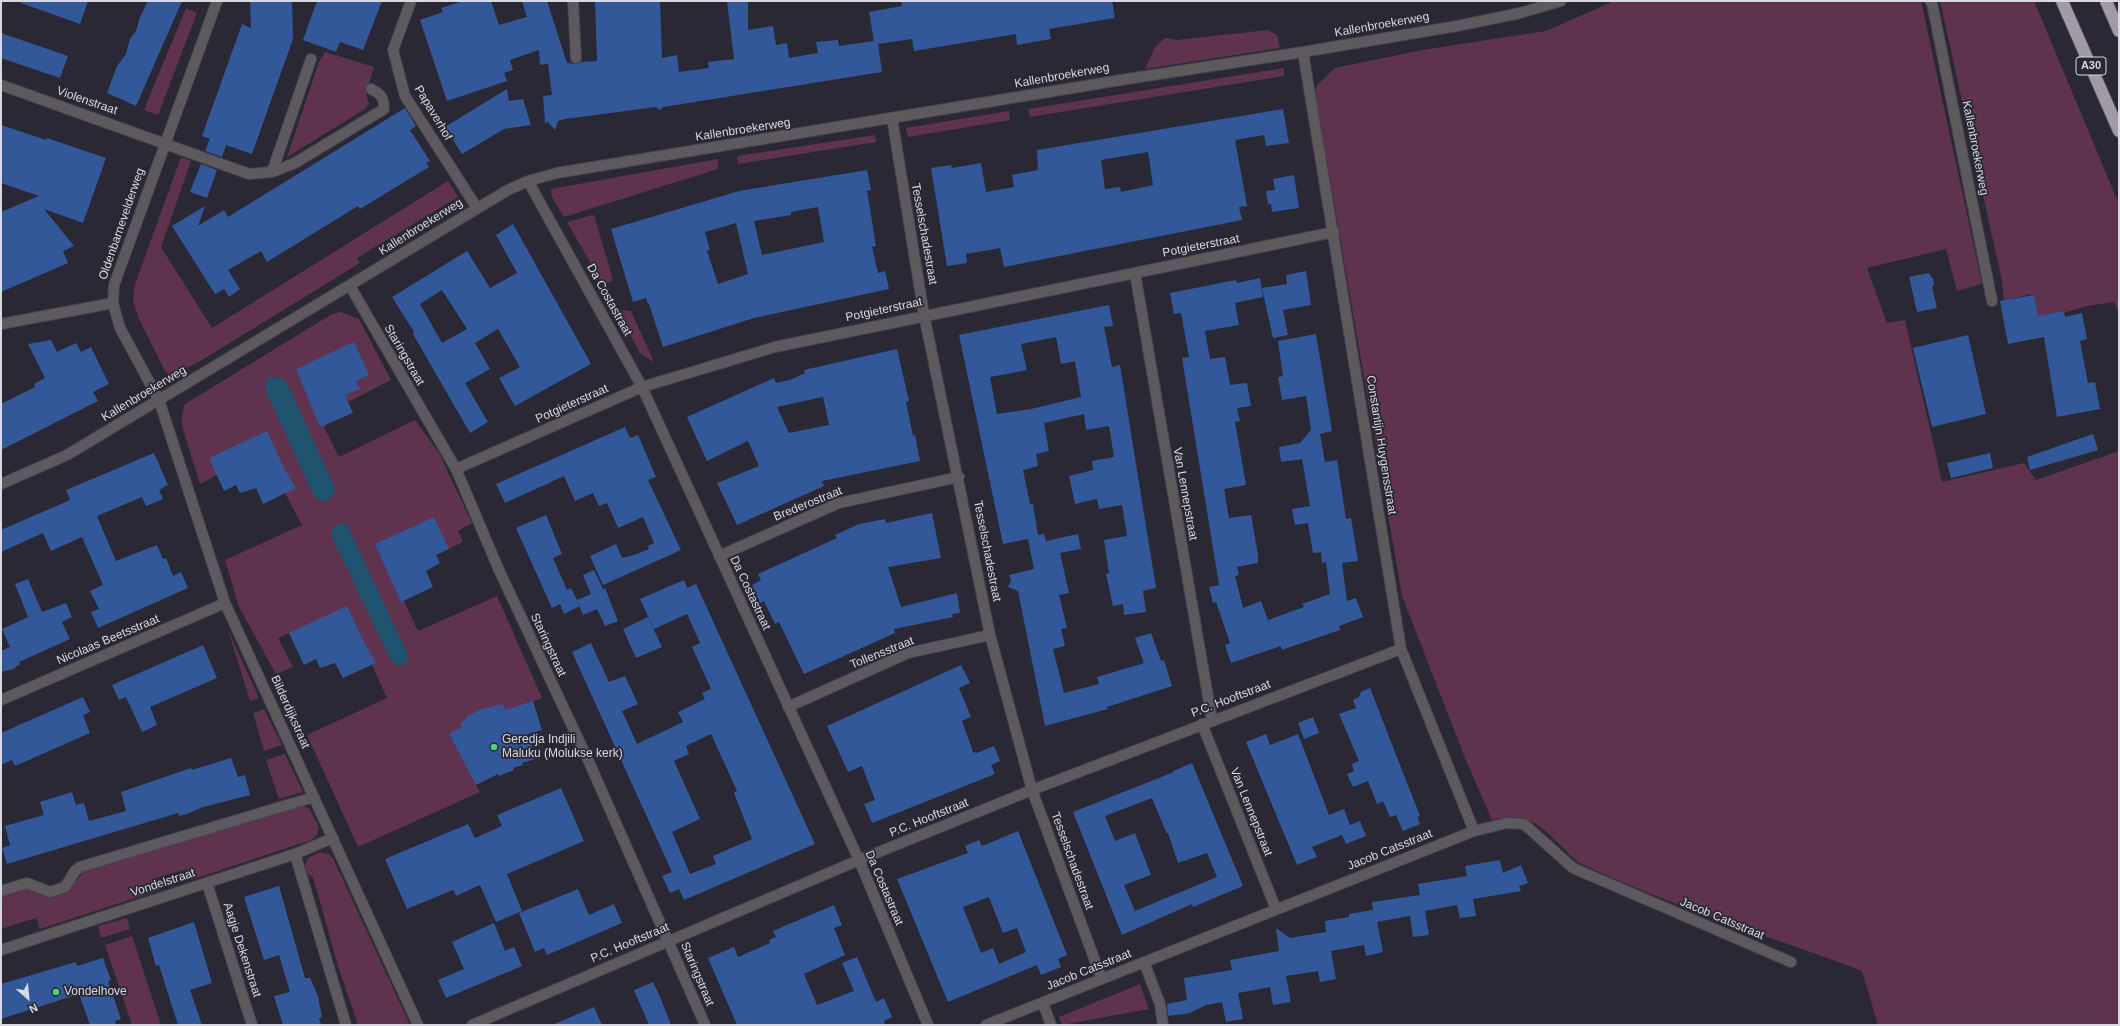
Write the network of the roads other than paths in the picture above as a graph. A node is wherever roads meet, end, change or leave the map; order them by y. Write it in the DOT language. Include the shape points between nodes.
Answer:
graph roads {
  1 [pos="217,1"];
  2 [pos="411,1"];
  3 [pos="573,1"];
  4 [pos="1561,1"];
  5 [pos="1930,1"];
  6 [pos="2062,1"];
  7 [pos="2106,1"];
  8 [pos="2119,31"];
  9 [pos="1303,52"];
  10 [pos="576,58"];
  11 [pos="311,59"];
  12 [pos="1,85"];
  13 [pos="371,89"];
  14 [pos="892,118"];
  15 [pos="2119,131"];
  16 [pos="164,143"];
  17 [pos="272,172"];
  18 [pos="528,181"];
  19 [pos="476,208"];
  20 [pos="1334,232"];
  21 [pos="1135,272"];
  22 [pos="350,286"];
  23 [pos="1992,301"];
  24 [pos="113,303"];
  25 [pos="924,315"];
  26 [pos="1,324"];
  27 [pos="642,387"];
  28 [pos="159,400"];
  29 [pos="456,469"];
  30 [pos="959,477"];
  31 [pos="1,484"];
  32 [pos="719,556"];
  33 [pos="225,603"];
  34 [pos="990,636"];
  35 [pos="1401,649"];
  36 [pos="1,700"];
  37 [pos="788,707"];
  38 [pos="1207,722"];
  39 [pos="1032,790"];
  40 [pos="314,797"];
  41 [pos="1474,831"];
  42 [pos="333,838"];
  43 [pos="295,854"];
  44 [pos="859,860"];
  45 [pos="207,883"];
  46 [pos="1,891"];
  47 [pos="1276,909"];
  48 [pos="668,941"];
  49 [pos="1,950"];
  50 [pos="1144,962"];
  51 [pos="1791,962"];
  52 [pos="1101,978"];
  53 [pos="1043,1003"];
  54 [pos="252,1025"];
  55 [pos="346,1025"];
  56 [pos="418,1025"];
  57 [pos="472,1025"];
  58 [pos="705,1025"];
  59 [pos="928,1025"];
  60 [pos="986,1025"];
  61 [pos="1051,1025"];
  62 [pos="1164,1025"];
  1 -- 16 [label="street, Oldenbarnevelderweg"];
  2 -- 19 [label="street, Papaverhof" via="393,50 405,96"];
  3 -- 10 [label="street"];
  4 -- 9 [label="street, Kallenbroekerweg" via="1520,13 1457,26"];
  5 -- 23 [label="street, Kallenbroekerweg"];
  6 -- 15 [label="highway, A30"];
  7 -- 8 [label="highway"];
  9 -- 14 [label="street, Kallenbroekerweg"];
  9 -- 20 [label="street, Constantijn Huygensstraat"];
  11 -- 17 [label="street"];
  12 -- 16 [label="street, Violenstraat"];
  13 -- 17 [label="street" via="380,93 384,100 384,108 295,163"];
  14 -- 18 [label="street, Kallenbroekerweg" via="557,173"];
  14 -- 25 [label="street, Tesselschadestraat"];
  16 -- 17 [label="street" via="248,174"];
  16 -- 24 [label="street, Oldenbarnevelderweg" via="114,285"];
  18 -- 19 [label="street, Kallenbroekerweg"];
  18 -- 27 [label="street, Da Costastraat"];
  19 -- 22 [label="street, Kallenbroekerweg"];
  20 -- 21 [label="street, Potgieterstraat"];
  20 -- 35 [label="street, Constantijn Huygensstraat"];
  21 -- 25 [label="street, Potgieterstraat"];
  21 -- 38 [label="street, Van Lennepstraat"];
  22 -- 28 [label="street, Kallenbroekerweg"];
  22 -- 29 [label="street, Staringstraat"];
  24 -- 26 [label="street"];
  24 -- 28 [label="street, Oldenbarnevelderweg" via="120,328"];
  25 -- 27 [label="street, Potgieterstraat" via="775,347"];
  25 -- 30 [label="street, Tesselschadestraat"];
  27 -- 29 [label="street, Potgieterstraat"];
  27 -- 32 [label="street, Da Costastraat"];
  28 -- 31 [label="street, Kallenbroekerweg" via="67,455"];
  28 -- 33 [label="street, Bilderdijkstraat"];
  29 -- 48 [label="street, Staringstraat" via="499,570 589,762"];
  30 -- 32 [label="street, Brederostraat" via="839,503"];
  30 -- 34 [label="street, Tesselschadestraat"];
  32 -- 37 [label="street, Da Costastraat"];
  33 -- 36 [label="street, Nicolaas Beetsstraat"];
  33 -- 40 [label="street, Bilderdijkstraat"];
  34 -- 37 [label="street, Tollensstraat" via="908,653"];
  34 -- 39 [label="street, Tesselschadestraat"];
  35 -- 38 [label="street, P.C. Hooftstraat"];
  35 -- 41 [label="street, Constantijn Huygensstraat"];
  37 -- 44 [label="street, Da Costastraat"];
  38 -- 39 [label="street, P.C. Hooftstraat"];
  38 -- 47 [label="street, Van Lennepstraat"];
  39 -- 44 [label="street, P.C. Hooftstraat"];
  39 -- 52 [label="street, Tesselschadestraat"];
  40 -- 42 [label="street, Bilderdijkstraat"];
  40 -- 46 [label="street" via="80,867 65,887 50,892 27,883"];
  41 -- 47 [label="street, Jacob Catsstraat"];
  41 -- 51 [label="street, Jacob Catsstraat" via="1507,823 1524,824 1574,868"];
  42 -- 43 [label="street, Vondelstraat"];
  42 -- 56 [label="street, Bilderdijkstraat"];
  43 -- 45 [label="street, Vondelstraat"];
  43 -- 55 [label="street"];
  44 -- 48 [label="street, P.C. Hooftstraat"];
  44 -- 59 [label="street, Da Costastraat"];
  45 -- 49 [label="street, Vondelstraat"];
  45 -- 54 [label="street, Aagje Dekenstraat"];
  47 -- 50 [label="street, Jacob Catsstraat"];
  48 -- 57 [label="street, P.C. Hooftstraat"];
  48 -- 58 [label="street, Staringstraat"];
  50 -- 52 [label="street, Jacob Catsstraat"];
  50 -- 62 [label="street" via="1160,1004"];
  52 -- 53 [label="street, Jacob Catsstraat"];
  53 -- 60 [label="street, Jacob Catsstraat"];
  53 -- 61 [label="street"];
}
